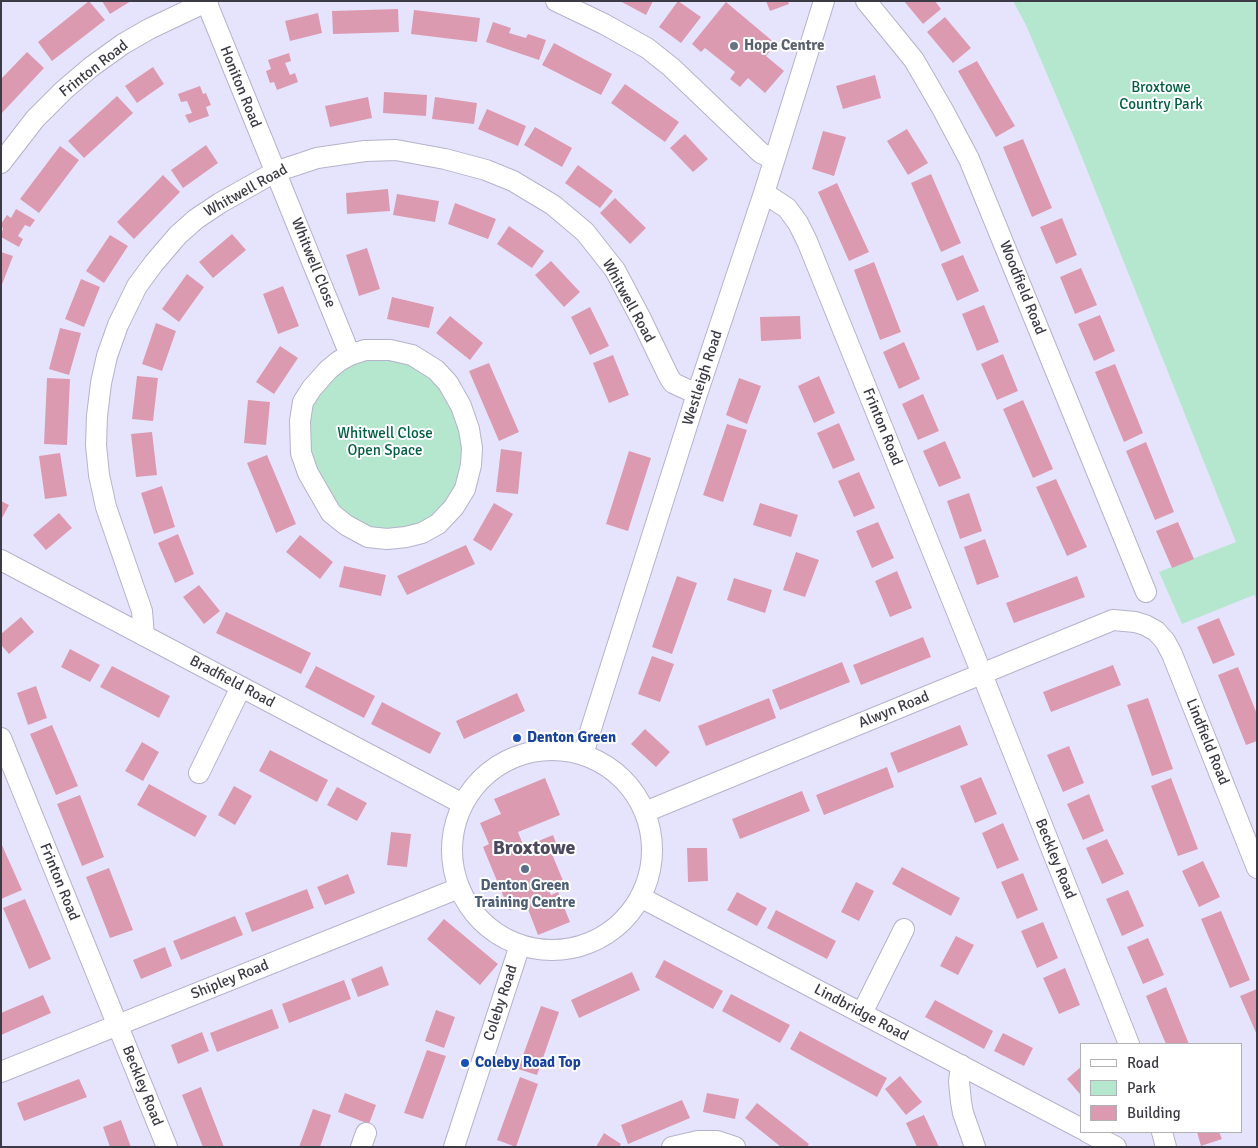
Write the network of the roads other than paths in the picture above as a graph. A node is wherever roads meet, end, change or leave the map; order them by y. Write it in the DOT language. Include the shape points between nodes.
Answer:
graph roads {
  1 [pos="207,1"];
  2 [pos="556,1"];
  3 [pos="824,1"];
  4 [pos="866,1"];
  5 [pos="773,160"];
  6 [pos="1,163"];
  7 [pos="275,172"];
  8 [pos="764,193"];
  9 [pos="350,355"];
  10 [pos="697,394"];
  11 [pos="1,560"];
  12 [pos="1146,592"];
  13 [pos="1145,625"];
  14 [pos="144,636"];
  15 [pos="982,674"];
  16 [pos="241,687"];
  17 [pos="1,738"];
  18 [pos="583,754"];
  19 [pos="200,773"];
  20 [pos="463,804"];
  21 [pos="645,812"];
  22 [pos="1257,868"];
  23 [pos="459,888"];
  24 [pos="640,897"];
  25 [pos="904,929"];
  26 [pos="520,945"];
  27 [pos="862,1013"];
  28 [pos="118,1025"];
  29 [pos="1129,1043"];
  30 [pos="961,1065"];
  31 [pos="1,1072"];
  32 [pos="1080,1128"];
  33 [pos="1089,1133"];
  34 [pos="1162,1133"];
  35 [pos="167,1147"];
  36 [pos="454,1147"];
  37 [pos="672,1147"];
  38 [pos="735,1147"];
  39 [pos="975,1147"];
  40 [pos="1116,1147"];
  41 [pos="1166,1147"];
  1 -- 6 [label="street, Frinton Road" via="149,29 91,67 35,119"];
  1 -- 7 [label="street, Honiton Road"];
  2 -- 5 [label="street" via="647,48 761,153"];
  3 -- 5 [label="street, Westleigh Road"];
  4 -- 12 [label="street, Woodfield Road" via="914,60 970,159"];
  5 -- 8 [label="street, Westleigh Road"];
  7 -- 9 [label="street, Whitwell Close"];
  7 -- 10 [label="street, Whitwell Road" via="317,158 396,150 446,158 513,181 553,205 585,232 615,270 673,383"];
  7 -- 14 [label="street, Whitwell Road" via="220,203 178,235 137,286 107,356 97,416 99,475 106,507 142,611"];
  8 -- 10 [label="street, Westleigh Road"];
  8 -- 15 [label="street, Frinton Road" via="787,208 807,241"];
  9 -- 9 [label="street" via="365,350 390,350 412,355 436,370 461,406 472,448 465,489 438,524 422,533 387,540 368,537 331,514 308,472 300,438 304,402 328,370"];
  10 -- 18 [label="street, Westleigh Road"];
  11 -- 14 [label="street, Bradfield Road"];
  13 -- 15 [label="street, Alwyn Road" via="1113,620"];
  13 -- 22 [label="street, Lindfield Road" via="1156,631 1172,654"];
  14 -- 16 [label="street, Bradfield Road"];
  15 -- 21 [label="street, Alwyn Road"];
  15 -- 29 [label="street, Beckley Road"];
  16 -- 19 [label="street"];
  16 -- 20 [label="street, Bradfield Road"];
  17 -- 28 [label="street, Frinton Road"];
  18 -- 20 [label="street" via="536,751 500,764 476,785"];
  18 -- 21 [label="street" via="608,767 628,784"];
  20 -- 23 [label="street" via="452,843 453,866"];
  21 -- 24 [label="street" via="651,832 652,858"];
  23 -- 26 [label="street" via="474,912 492,930"];
  23 -- 28 [label="street, Shipley Road"];
  24 -- 26 [label="street" via="619,924 589,943 560,950"];
  24 -- 27 [label="street, Lindbridge Road"];
  25 -- 27 [label="street"];
  26 -- 36 [label="street, Coleby Road"];
  27 -- 30 [label="street, Lindbridge Road"];
  28 -- 31 [label="street, Shipley Road"];
  28 -- 35 [label="street, Beckley Road"];
  30 -- 32 [label="street, Lindbridge Road"];
  30 -- 39 [label="street" via="960,1102"];
  33 -- 40 [label="street"];
  34 -- 41 [label="street"];
  37 -- 38 [label="street" via="698,1141 717,1141"];
}
